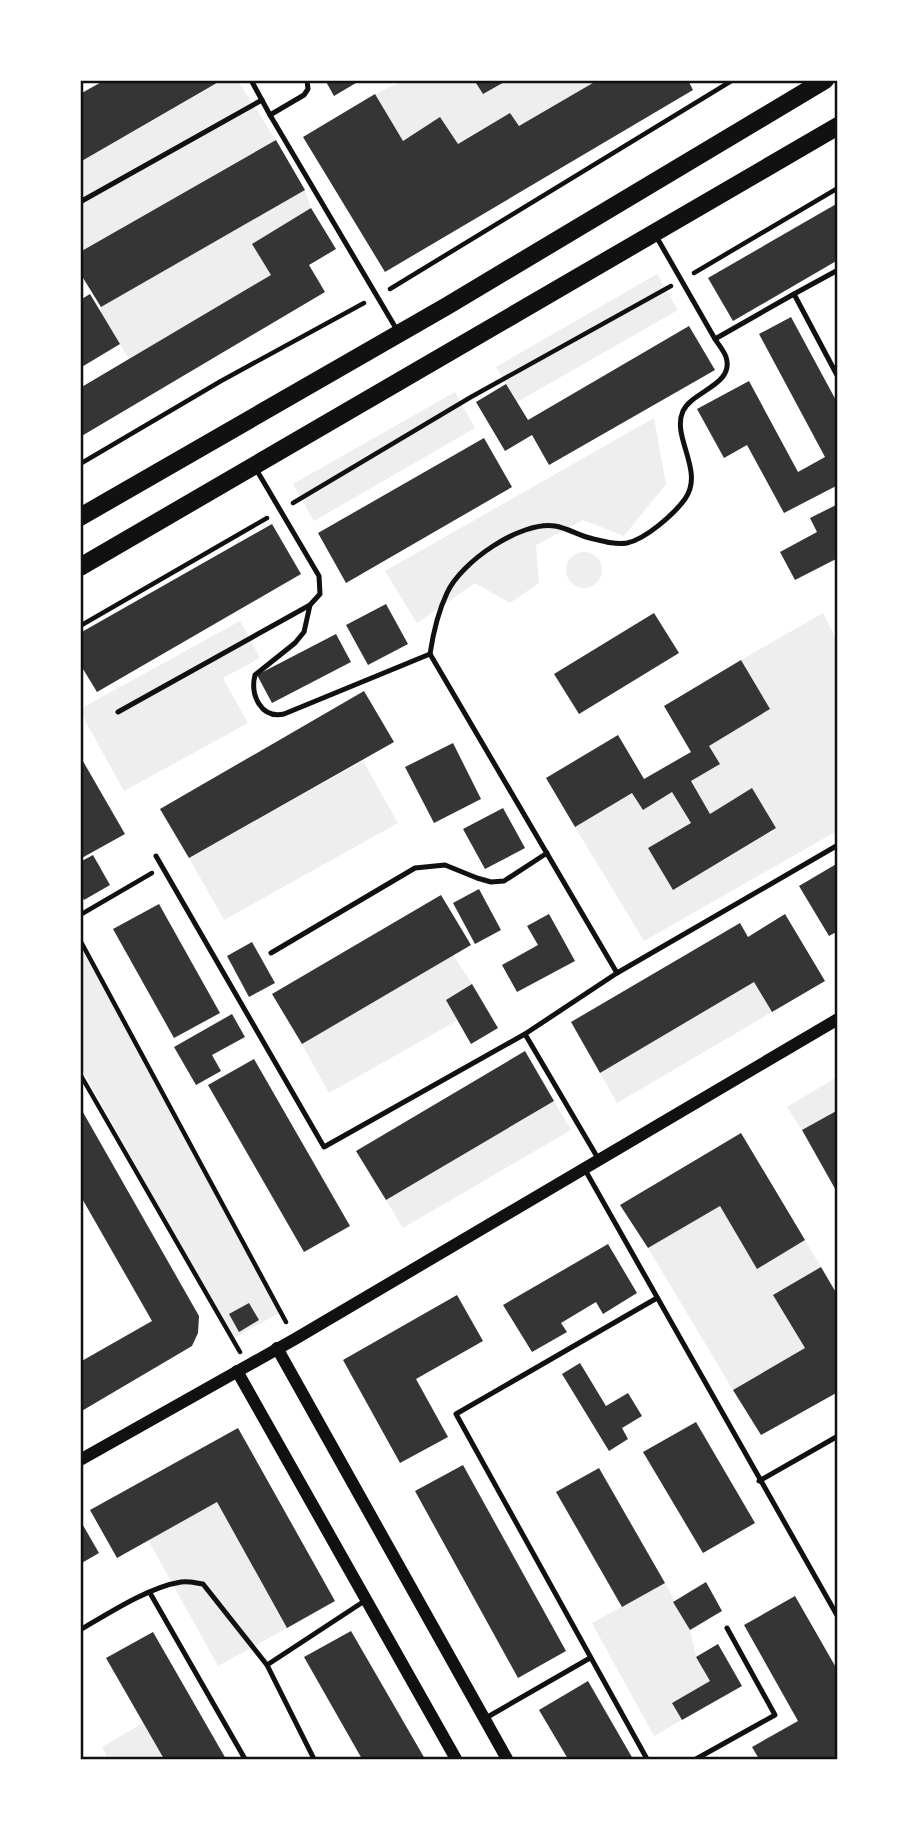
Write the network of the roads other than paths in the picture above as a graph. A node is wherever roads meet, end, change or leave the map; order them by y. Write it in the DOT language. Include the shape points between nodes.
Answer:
graph roads {
  1 [pos="251,80"];
  2 [pos="307,80"];
  3 [pos="825,80"];
  4 [pos="262,100"];
  5 [pos="270,115"];
  6 [pos="838,126"];
  7 [pos="80,202"];
  8 [pos="655,234"];
  9 [pos="838,270"];
  10 [pos="794,294"];
  11 [pos="398,332"];
  12 [pos="715,339"];
  13 [pos="838,377"];
  14 [pos="254,466"];
  15 [pos="80,517"];
  16 [pos="80,567"];
  17 [pos="310,605"];
  18 [pos="430,654"];
  19 [pos="118,712"];
  20 [pos="838,845"];
  21 [pos="547,853"];
  22 [pos="156,856"];
  23 [pos="271,953"];
  24 [pos="617,973"];
  25 [pos="838,1019"];
  26 [pos="525,1034"];
  27 [pos="599,1160"];
  28 [pos="584,1168"];
  29 [pos="657,1298"];
  30 [pos="277,1348"];
  31 [pos="242,1368"];
  32 [pos="838,1436"];
  33 [pos="80,1460"];
  34 [pos="759,1481"];
  35 [pos="150,1593"];
  36 [pos="366,1600"];
  37 [pos="838,1617"];
  38 [pos="727,1628"];
  39 [pos="80,1630"];
  40 [pos="590,1658"];
  41 [pos="267,1665"];
  42 [pos="484,1719"];
  43 [pos="245,1759"];
  44 [pos="314,1759"];
  45 [pos="456,1759"];
  46 [pos="507,1759"];
  47 [pos="647,1759"];
  48 [pos="696,1759"];
  1 -- 4 [label="lane"];
  2 -- 5 [label="lane" via="304,96"];
  3 -- 11 [label="highway"];
  4 -- 5 [label="lane"];
  4 -- 7 [label="lane"];
  5 -- 11 [label="lane"];
  6 -- 8 [label="highway"];
  8 -- 12 [label="lane"];
  8 -- 14 [label="highway"];
  9 -- 10 [label="lane"];
  10 -- 12 [label="lane"];
  10 -- 13 [label="lane"];
  11 -- 15 [label="highway"];
  12 -- 18 [label="lane" via="727,370 682,411 680,425 691,483 678,508 636,540 625,543 588,538 554,526 532,528 505,540 471,562 447,591"];
  14 -- 16 [label="highway"];
  14 -- 17 [label="lane" via="318,576 320,594"];
  17 -- 18 [label="lane" via="304,632 254,675 254,695 264,712 284,714"];
  17 -- 19 [label="lane"];
  18 -- 21 [label="lane"];
  20 -- 24 [label="lane"];
  21 -- 23 [label="lane" via="504,881 491,882 445,865 415,867"];
  21 -- 24 [label="lane"];
  22 -- 26 [label="lane" via="324,1147"];
  24 -- 26 [label="lane"];
  25 -- 27 [label="street"];
  26 -- 27 [label="lane"];
  27 -- 28 [label="street"];
  28 -- 29 [label="lane"];
  28 -- 30 [label="street"];
  29 -- 34 [label="lane"];
  29 -- 40 [label="lane" via="456,1414"];
  30 -- 31 [label="street"];
  30 -- 42 [label="street"];
  31 -- 33 [label="street"];
  31 -- 36 [label="street"];
  32 -- 34 [label="lane"];
  34 -- 37 [label="lane"];
  35 -- 39 [label="lane"];
  35 -- 41 [label="lane" via="183,1581 203,1584"];
  35 -- 43 [label="lane"];
  36 -- 41 [label="lane"];
  36 -- 45 [label="street"];
  38 -- 48 [label="lane" via="775,1716"];
  40 -- 42 [label="lane"];
  40 -- 47 [label="lane"];
  41 -- 44 [label="lane"];
  42 -- 46 [label="street"];
}
